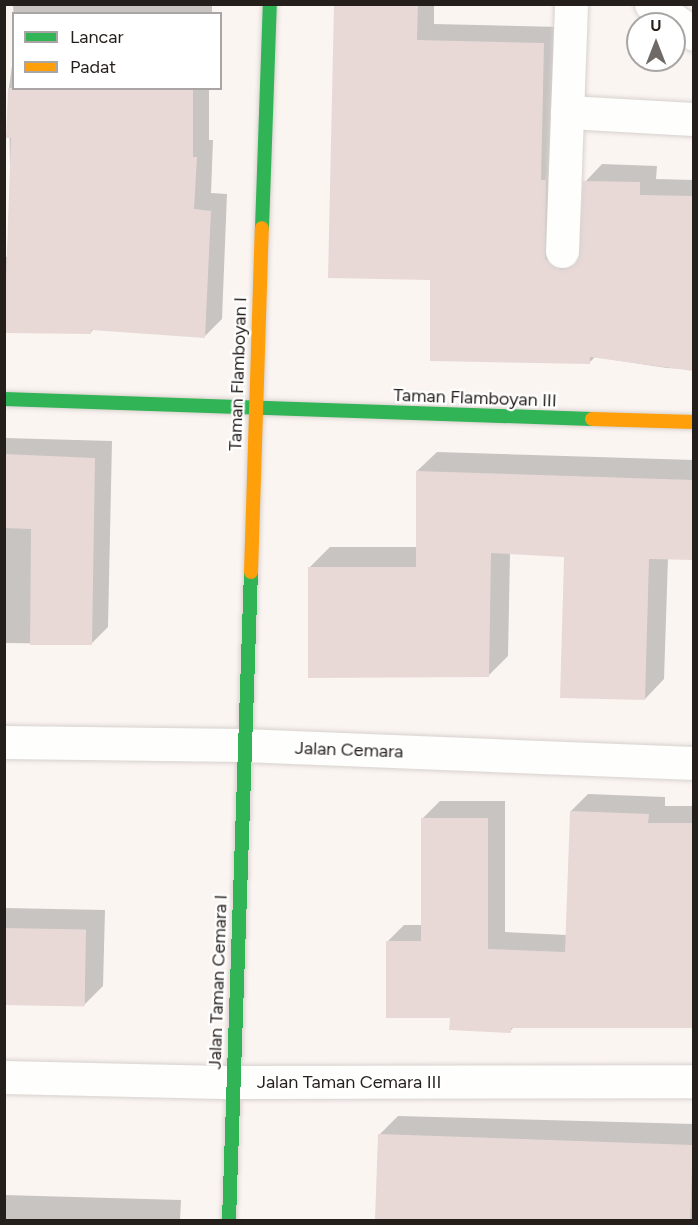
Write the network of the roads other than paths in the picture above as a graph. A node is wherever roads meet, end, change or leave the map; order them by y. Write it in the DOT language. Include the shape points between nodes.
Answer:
graph roads {
  1 [pos="270,4"];
  2 [pos="571,4"];
  3 [pos="651,4"];
  4 [pos="693,34"];
  5 [pos="567,112"];
  6 [pos="693,119"];
  7 [pos="562,251"];
  8 [pos="4,399"];
  9 [pos="255,410"];
  10 [pos="693,423"];
  11 [pos="4,742"];
  12 [pos="243,746"];
  13 [pos="693,763"];
  14 [pos="4,1077"];
  15 [pos="693,1081"];
  16 [pos="233,1082"];
  17 [pos="229,1221"];
  1 -- 9 [label="street, Taman Flamboyan I"];
  2 -- 5 [label="street"];
  3 -- 4 [label="street"];
  5 -- 6 [label="street"];
  5 -- 7 [label="street"];
  8 -- 9 [label="street, Taman Flamboyan III"];
  9 -- 10 [label="street, Taman Flamboyan III"];
  9 -- 12 [label="street, Taman Flamboyan I"];
  11 -- 12 [label="street, Jalan Cemara"];
  12 -- 13 [label="street, Jalan Cemara"];
  12 -- 16 [label="street, Jalan Taman Cemara I"];
  14 -- 16 [label="street, Jalan Taman Cemara III"];
  15 -- 16 [label="street, Jalan Taman Cemara III"];
  16 -- 17 [label="street, Jalan Taman Cemara I"];
}
